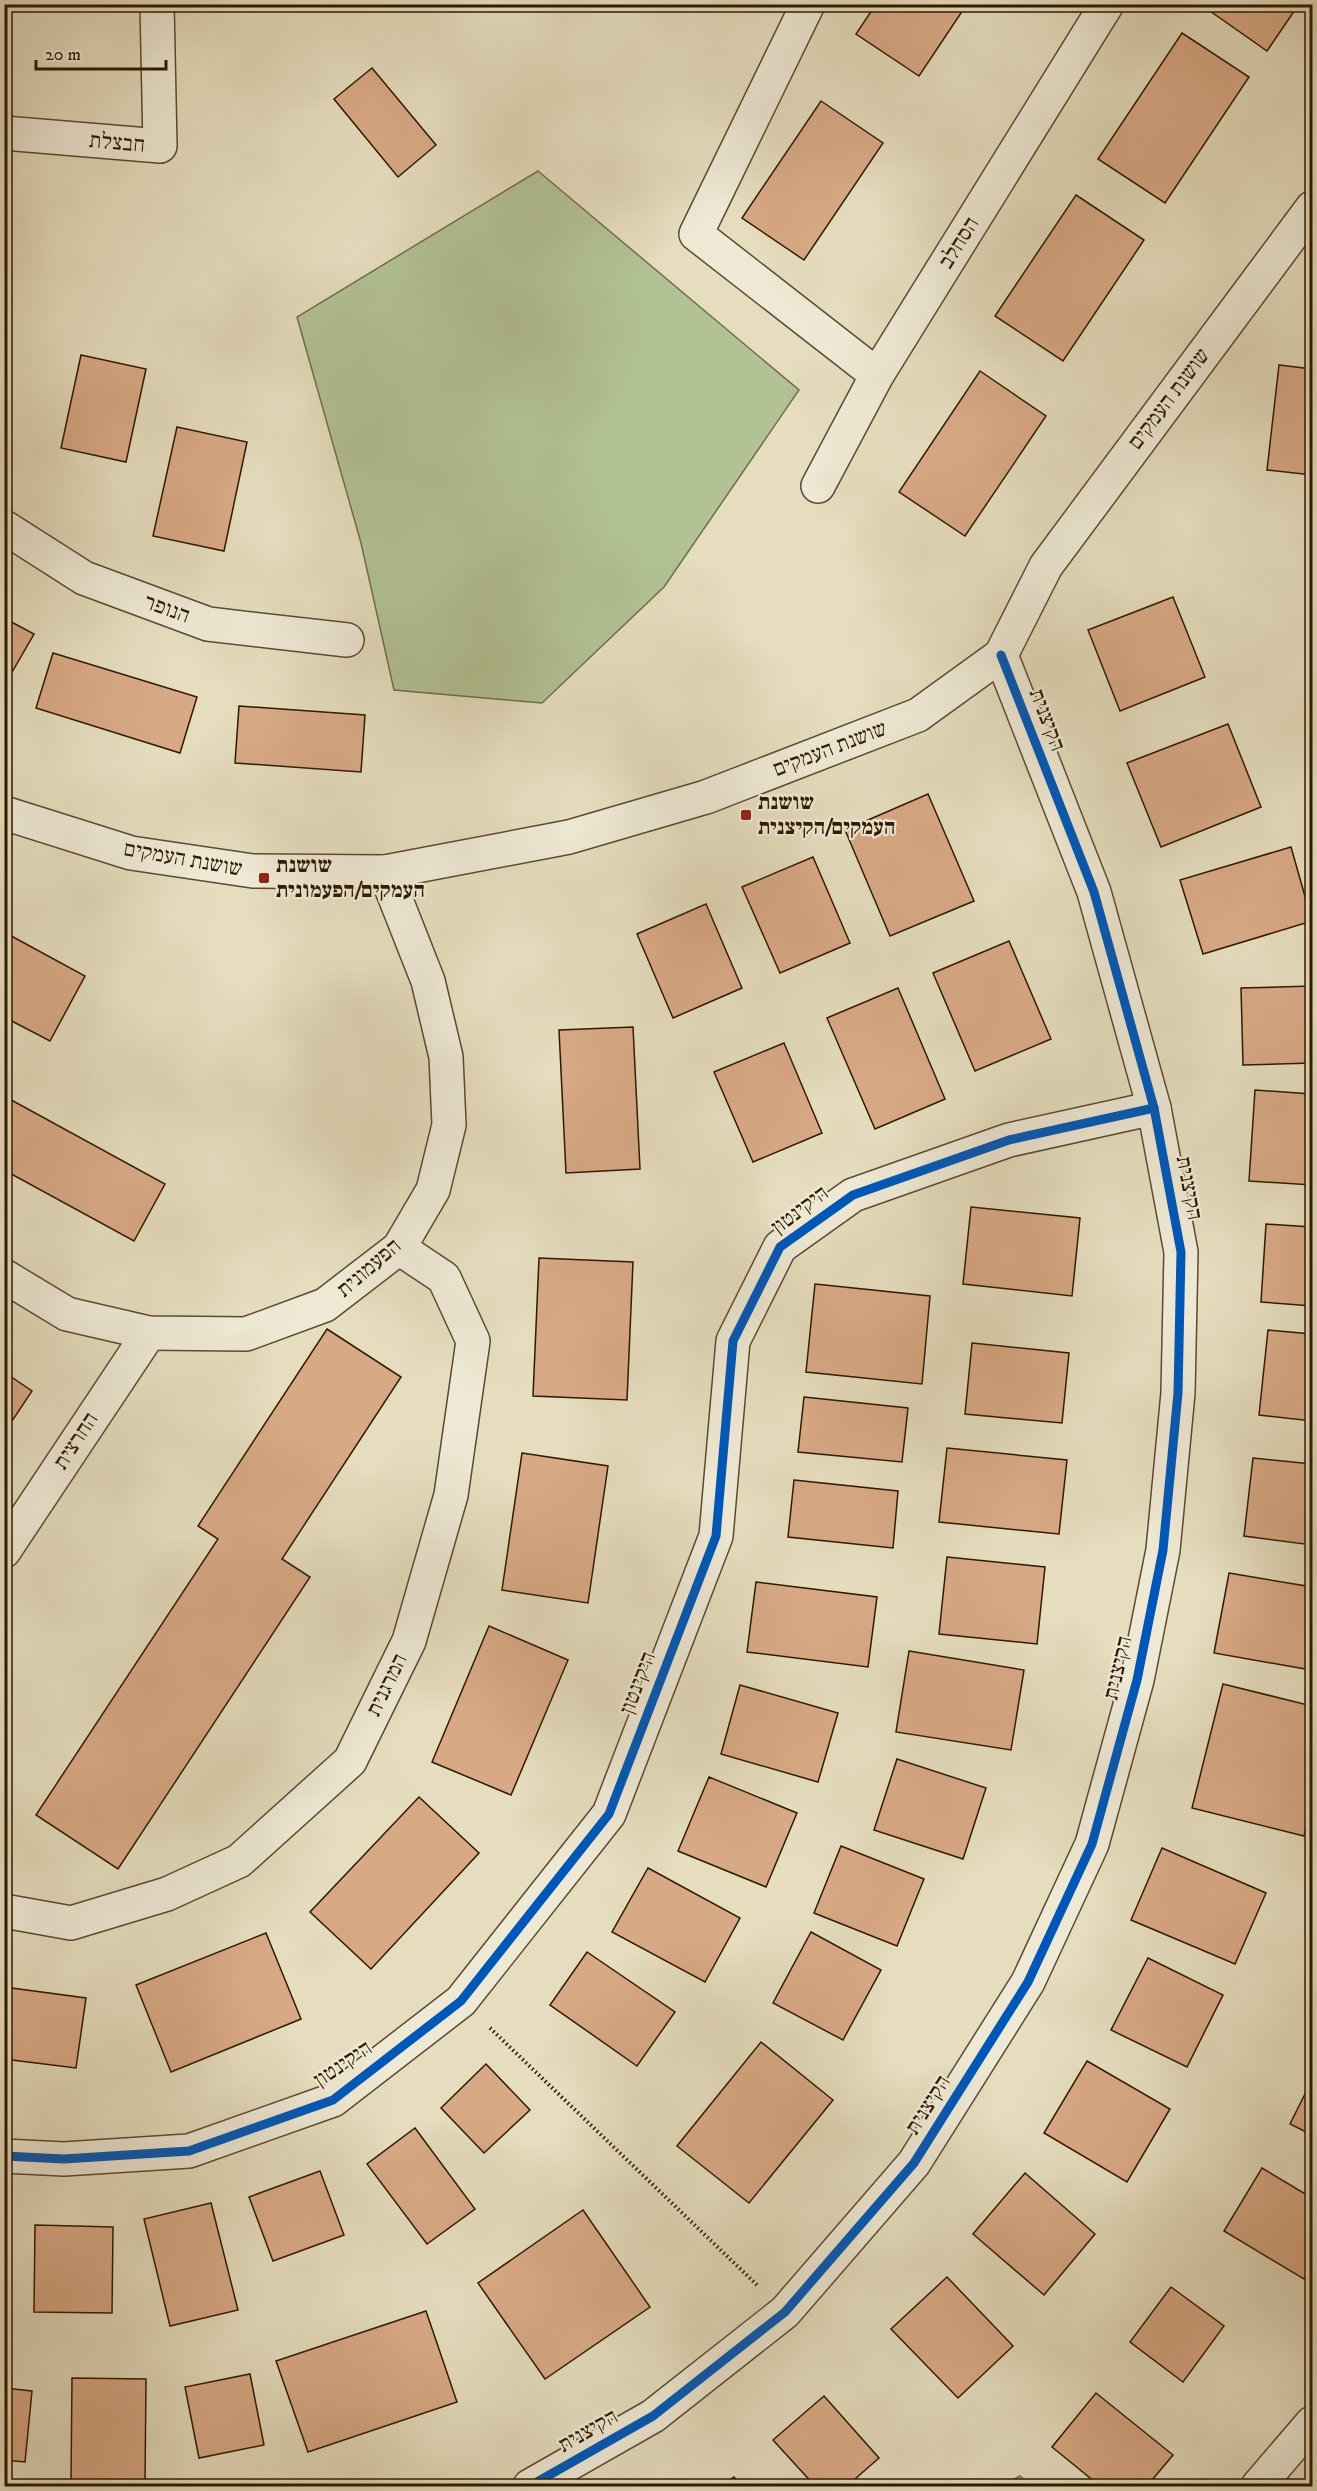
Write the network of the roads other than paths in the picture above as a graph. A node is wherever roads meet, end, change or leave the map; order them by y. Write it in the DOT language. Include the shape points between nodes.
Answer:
graph roads {
  1 [pos="157,4"];
  2 [pos="808,4"];
  3 [pos="1107,4"];
  4 [pos="4,133"];
  5 [pos="1312,208"];
  6 [pos="877,375"];
  7 [pos="818,486"];
  8 [pos="4,527"];
  9 [pos="347,640"];
  10 [pos="1001,655"];
  11 [pos="4,813"];
  12 [pos="385,872"];
  13 [pos="1154,1108"];
  14 [pos="399,1248"];
  15 [pos="4,1276"];
  16 [pos="149,1333"];
  17 [pos="4,1551"];
  18 [pos="4,1911"];
  19 [pos="4,2156"];
  20 [pos="1312,2423"];
  21 [pos="530,2487"];
  22 [pos="1258,2487"];
  1 -- 4 [label="street, חבצלת" via="159,146"];
  2 -- 6 [label="street" via="696,234"];
  3 -- 6 [label="street, הסחלב"];
  5 -- 10 [label="street, שושנת העמקים" via="1046,566"];
  6 -- 7 [label="street, הסחלב"];
  8 -- 9 [label="street, הנופר" via="84,578 208,624"];
  10 -- 12 [label="street, שושנת העמקים" via="918,715 706,797 569,837"];
  10 -- 13 [label="street, הקיצנית" via="1094,892"];
  11 -- 12 [label="street, שושנת העמקים" via="131,853 253,871"];
  12 -- 14 [label="street, הפעמונית" via="428,981 446,1057 449,1125 433,1190"];
  13 -- 19 [label="street, היקינטון" via="1009,1140 853,1195 780,1247 733,1341 716,1536 609,1814 461,2001 333,2100 189,2151 64,2159"];
  13 -- 21 [label="street, הקיצנית" via="1181,1252 1178,1392 1163,1550 1137,1680 1092,1844 1028,1982 915,2163 785,2312 653,2416"];
  14 -- 16 [label="street, הפעמונית" via="325,1305 246,1334"];
  14 -- 18 [label="street, המרגנית" via="444,1278 473,1341 451,1494 409,1641 350,1761 239,1861 167,1894 71,1923"];
  15 -- 16 [label="street, הפעמונית" via="67,1314"];
  16 -- 17 [label="street, החרצית"];
  20 -- 22 [label="street"];
}
